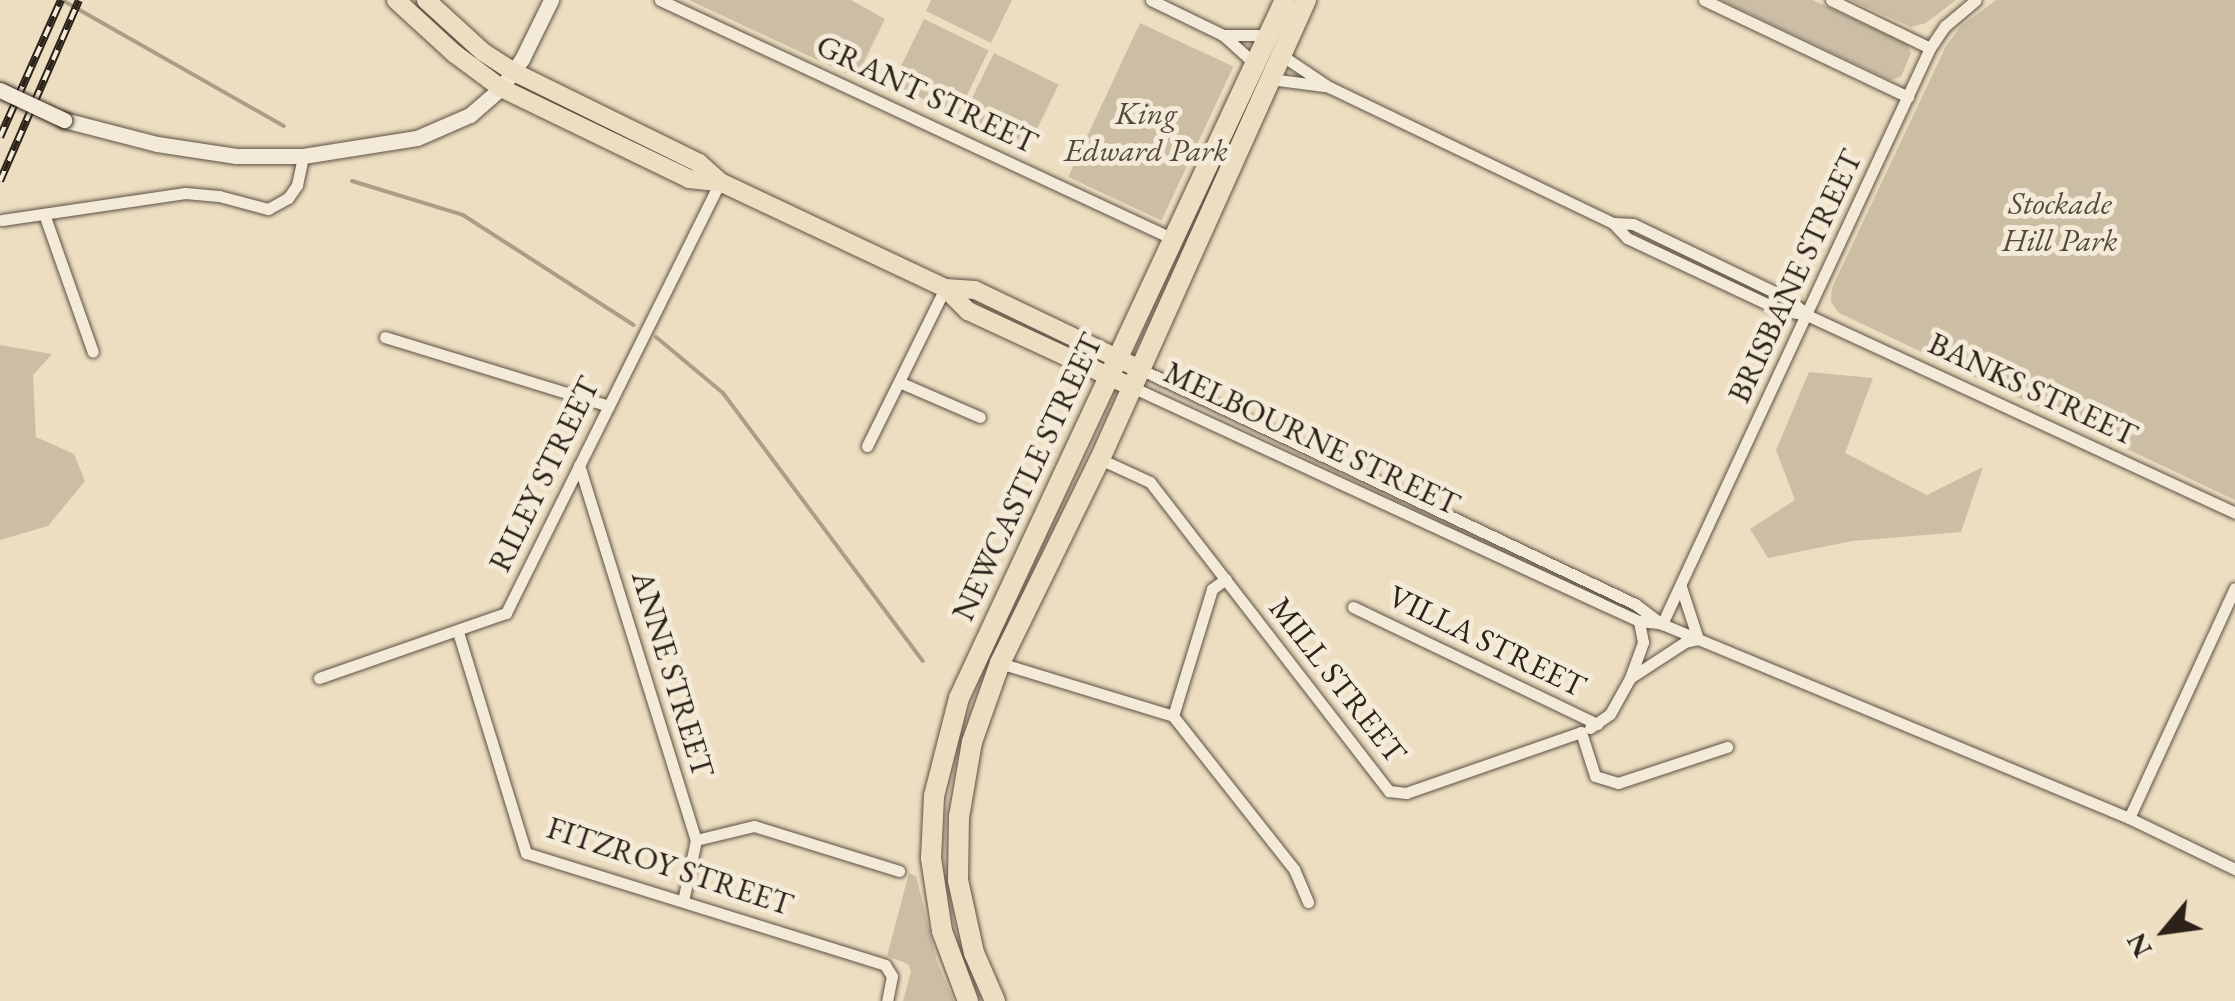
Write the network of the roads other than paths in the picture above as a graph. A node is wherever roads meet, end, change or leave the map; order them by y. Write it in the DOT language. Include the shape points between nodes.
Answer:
graph roads {
  1 [pos="396,0"];
  2 [pos="426,0"];
  3 [pos="550,0"];
  4 [pos="660,0"];
  5 [pos="1151,0"];
  6 [pos="1285,0"];
  7 [pos="1306,0"];
  8 [pos="1704,0"];
  9 [pos="1831,0"];
  10 [pos="1976,0"];
  11 [pos="1268,34"];
  12 [pos="1223,35"];
  13 [pos="1930,48"];
  14 [pos="1281,55"];
  15 [pos="1254,63"];
  16 [pos="514,72"];
  17 [pos="1270,79"];
  18 [pos="1329,87"];
  19 [pos="501,88"];
  20 [pos="0,90"];
  21 [pos="1908,97"];
  22 [pos="303,156"];
  23 [pos="720,182"];
  24 [pos="44,214"];
  25 [pos="2,220"];
  26 [pos="1171,238"];
  27 [pos="945,288"];
  28 [pos="1808,315"];
  29 [pos="385,337"];
  30 [pos="93,352"];
  31 [pos="1113,367"];
  32 [pos="1136,378"];
  33 [pos="899,382"];
  34 [pos="609,406"];
  35 [pos="980,416"];
  36 [pos="867,446"];
  37 [pos="1100,459"];
  38 [pos="578,465"];
  39 [pos="2235,513"];
  40 [pos="1226,579"];
  41 [pos="1680,587"];
  42 [pos="2235,588"];
  43 [pos="1354,607"];
  44 [pos="1639,622"];
  45 [pos="1662,624"];
  46 [pos="458,632"];
  47 [pos="1698,640"];
  48 [pos="978,654"];
  49 [pos="1000,663"];
  50 [pos="319,678"];
  51 [pos="1630,678"];
  52 [pos="1173,716"];
  53 [pos="1596,724"];
  54 [pos="1581,732"];
  55 [pos="1727,747"];
  56 [pos="2129,818"];
  57 [pos="696,840"];
  58 [pos="2235,869"];
  59 [pos="898,871"];
  60 [pos="682,901"];
  61 [pos="1308,902"];
  62 [pos="887,1001"];
  63 [pos="968,1001"];
  64 [pos="995,1001"];
  1 -- 19 [label="main road, MELBOURNE STREET"];
  2 -- 16 [label="main road, MELBOURNE STREET"];
  3 -- 16 [label="main road"];
  4 -- 26 [label="street, GRANT STREET"];
  5 -- 12 [label="street"];
  6 -- 11 [label="highway, NEWCASTLE STREET"];
  7 -- 14 [label="highway, NEWCASTLE STREET"];
  8 -- 21 [label="street"];
  9 -- 13 [label="street"];
  10 -- 13 [label="street, BRISBANE STREET"];
  11 -- 12 [label="street"];
  11 -- 15 [label="highway, NEWCASTLE STREET"];
  12 -- 15 [label="street"];
  13 -- 21 [label="street, BRISBANE STREET"];
  14 -- 15 [label="highway"];
  14 -- 17 [label="highway, NEWCASTLE STREET"];
  14 -- 18 [label="street, BANKS STREET"];
  15 -- 26 [label="highway, NEWCASTLE STREET"];
  16 -- 19 [label="main road"];
  16 -- 23 [label="main road, MELBOURNE STREET" via="699,162"];
  17 -- 18 [label="street, BANKS STREET"];
  17 -- 32 [label="highway, NEWCASTLE STREET"];
  18 -- 28 [label="street, BANKS STREET" via="1613,223 1628,238 1778,309"];
  19 -- 22 [label="main road" via="470,115 417,138"];
  19 -- 23 [label="main road, MELBOURNE STREET" via="688,180"];
  20 -- 22 [label="main road, bridge" via="64,120 157,144 236,156"];
  21 -- 28 [label="street, BRISBANE STREET"];
  22 -- 24 [label="street" via="297,185 268,210 185,193"];
  23 -- 27 [label="main road, MELBOURNE STREET"];
  23 -- 34 [label="street, RILEY STREET"];
  24 -- 25 [label="street"];
  24 -- 30 [label="street"];
  26 -- 31 [label="highway, NEWCASTLE STREET"];
  27 -- 31 [label="main road, MELBOURNE STREET" via="968,310"];
  27 -- 33 [label="street"];
  28 -- 39 [label="street, BANKS STREET"];
  28 -- 41 [label="street, BRISBANE STREET"];
  29 -- 34 [label="street"];
  31 -- 32 [label="main road, MELBOURNE STREET"];
  31 -- 48 [label="highway, NEWCASTLE STREET"];
  32 -- 37 [label="highway, NEWCASTLE STREET"];
  32 -- 44 [label="street, MELBOURNE STREET"];
  32 -- 45 [label="street, MELBOURNE STREET" via="1635,604"];
  33 -- 35 [label="street"];
  33 -- 36 [label="street"];
  34 -- 38 [label="street, RILEY STREET"];
  37 -- 40 [label="street, MILL STREET" via="1150,482"];
  37 -- 49 [label="highway, NEWCASTLE STREET"];
  38 -- 46 [label="street, RILEY STREET" via="506,613"];
  38 -- 57 [label="street, ANNE STREET"];
  40 -- 52 [label="street" via="1212,590"];
  40 -- 54 [label="street, MILL STREET" via="1389,792 1406,794"];
  41 -- 45 [label="street, BRISBANE STREET"];
  41 -- 47 [label="street"];
  42 -- 56 [label="street"];
  43 -- 53 [label="street, VILLA STREET"];
  44 -- 45 [label="street, MELBOURNE STREET"];
  44 -- 51 [label="street" via="1643,642"];
  45 -- 47 [label="street, MELBOURNE STREET"];
  46 -- 50 [label="street, RILEY STREET"];
  46 -- 60 [label="street, FITZROY STREET" via="526,853"];
  47 -- 51 [label="street"];
  47 -- 56 [label="street, MELBOURNE STREET"];
  48 -- 49 [label="highway"];
  48 -- 63 [label="highway, NEWCASTLE STREET" via="944,751 931,830 934,896"];
  49 -- 52 [label="street"];
  49 -- 64 [label="highway, NEWCASTLE STREET" via="972,742 956,846 974,953"];
  51 -- 53 [label="street" via="1610,714"];
  52 -- 61 [label="street" via="1294,869"];
  53 -- 54 [label="street"];
  54 -- 55 [label="street" via="1595,776 1618,783"];
  56 -- 58 [label="street, MELBOURNE STREET"];
  57 -- 59 [label="street" via="754,826"];
  57 -- 60 [label="street"];
  60 -- 62 [label="street, FITZROY STREET" via="885,965 892,976"];
}
